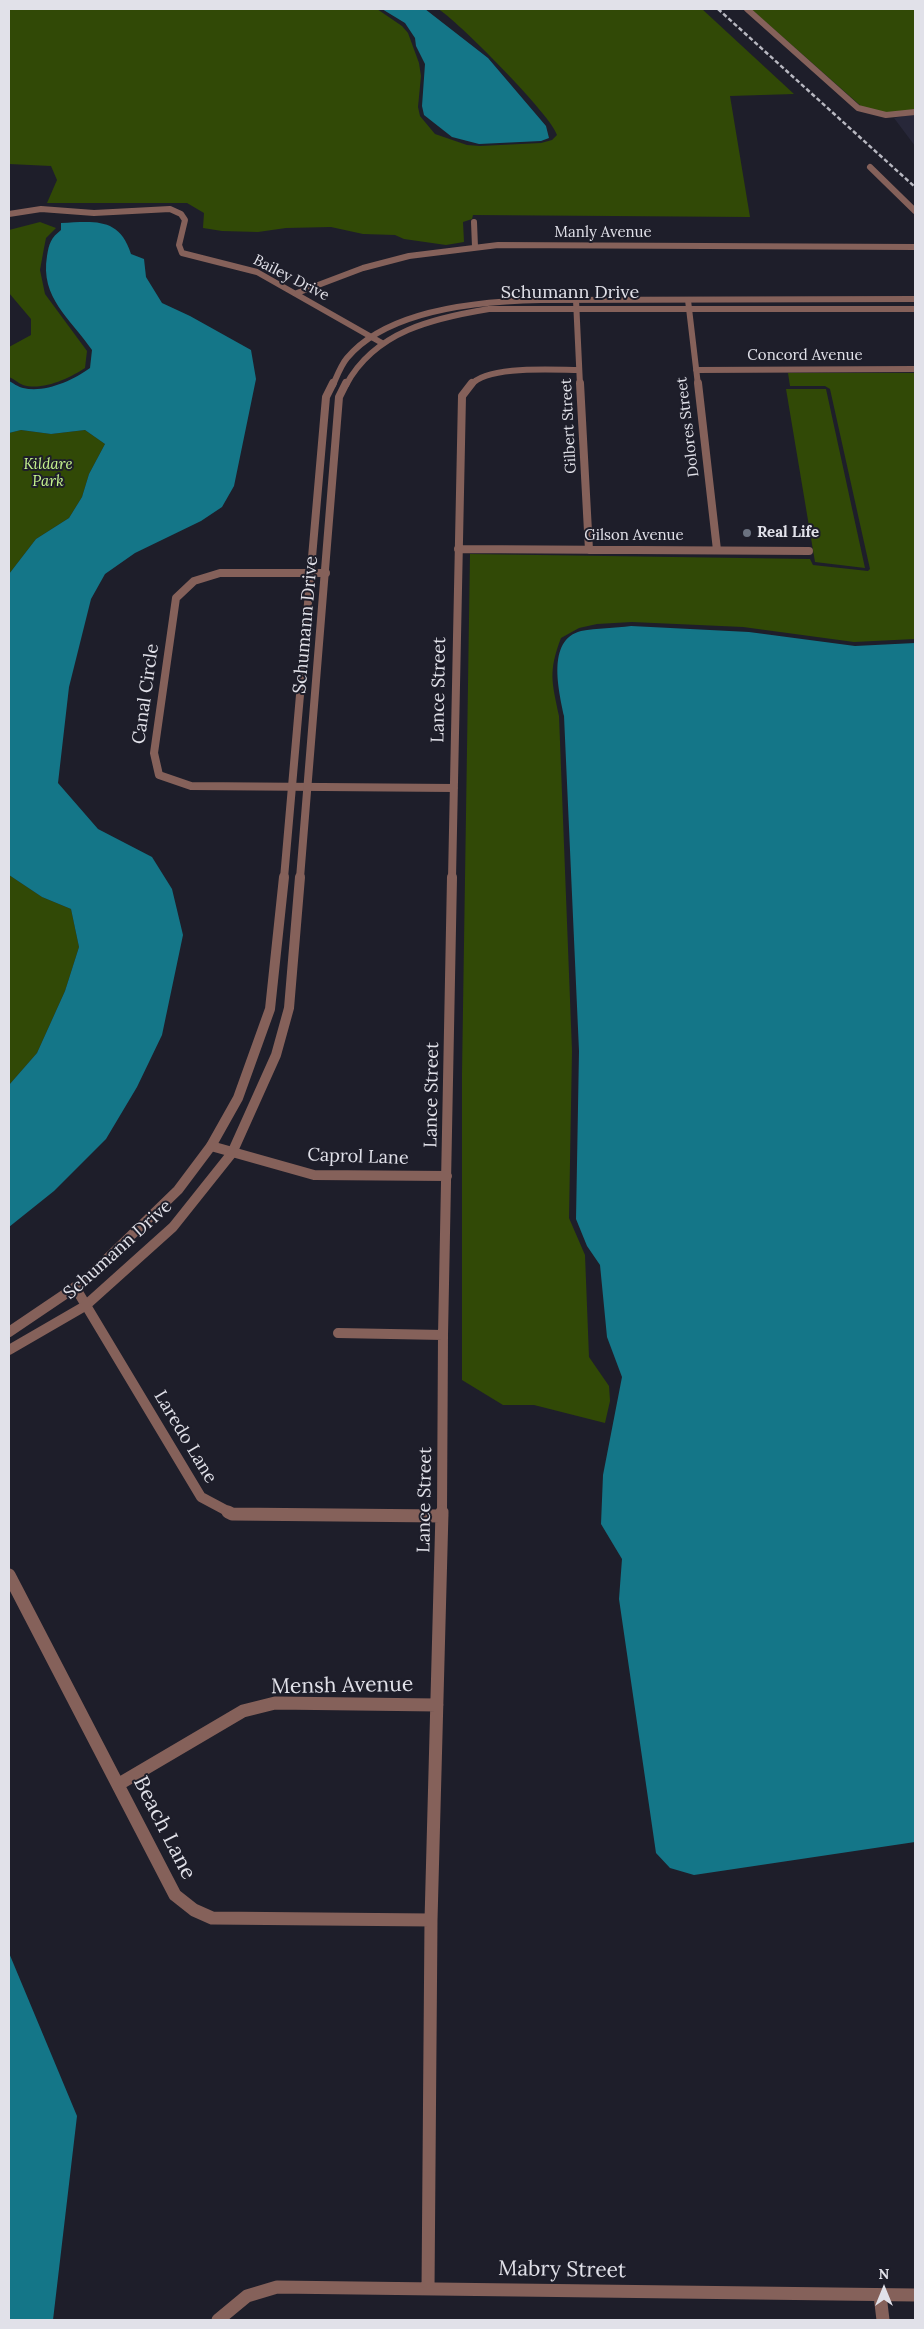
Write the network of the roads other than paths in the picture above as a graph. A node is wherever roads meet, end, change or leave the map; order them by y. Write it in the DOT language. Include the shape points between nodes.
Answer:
graph roads {
  1 [pos="747,9"];
  2 [pos="915,112"];
  3 [pos="870,167"];
  4 [pos="915,211"];
  5 [pos="9,214"];
  6 [pos="474,222"];
  7 [pos="475,247"];
  8 [pos="915,247"];
  9 [pos="297,294"];
  10 [pos="915,299"];
  11 [pos="904,300"];
  12 [pos="576,304"];
  13 [pos="688,305"];
  14 [pos="798,305"];
  15 [pos="911,309"];
  16 [pos="372,337"];
  17 [pos="382,343"];
  18 [pos="915,369"];
  19 [pos="579,370"];
  20 [pos="696,370"];
  21 [pos="458,549"];
  22 [pos="589,550"];
  23 [pos="717,550"];
  24 [pos="809,552"];
  25 [pos="311,573"];
  26 [pos="326,573"];
  27 [pos="293,787"];
  28 [pos="308,787"];
  29 [pos="454,788"];
  30 [pos="211,1146"];
  31 [pos="232,1153"];
  32 [pos="447,1176"];
  33 [pos="75,1287"];
  34 [pos="85,1306"];
  35 [pos="9,1332"];
  36 [pos="338,1334"];
  37 [pos="443,1335"];
  38 [pos="9,1350"];
  39 [pos="442,1516"];
  40 [pos="9,1575"];
  41 [pos="437,1705"];
  42 [pos="119,1784"];
  43 [pos="431,1920"];
  44 [pos="428,2290"];
  45 [pos="880,2295"];
  46 [pos="915,2295"];
  47 [pos="218,2320"];
  48 [pos="883,2320"];
  1 -- 2 [label="street" via="858,108 892,116"];
  3 -- 4 [label="street"];
  5 -- 9 [label="street, Bailey Drive" via="41,210 170,210 181,214 185,220 179,245 182,253 257,272"];
  6 -- 7 [label="street"];
  7 -- 8 [label="street, Manly Avenue"];
  7 -- 9 [label="street, Manly Avenue" via="409,256 363,268"];
  9 -- 16 [label="street, Bailey Drive"];
  10 -- 11 [label="street, Schumann Drive"];
  11 -- 14 [label="street, Schumann Drive"];
  11 -- 15 [label="street"];
  12 -- 13 [label="street, Schumann Drive"];
  12 -- 16 [label="street, Schumann Drive" via="498,301 452,307 406,321"];
  12 -- 17 [label="street, Schumann Drive" via="489,309 445,316"];
  12 -- 19 [label="street, Gilbert Street"];
  13 -- 14 [label="street, Schumann Drive"];
  13 -- 20 [label="street, Dolores Street"];
  14 -- 15 [label="street, Schumann Drive"];
  16 -- 17 [label="street, Bailey Drive"];
  16 -- 25 [label="street, Schumann Drive" via="347,358 326,397"];
  17 -- 26 [label="street, Schumann Drive" via="362,358 339,397"];
  18 -- 20 [label="street, Concord Avenue"];
  19 -- 21 [label="street, Lance Street" via="508,370 475,380 462,396"];
  19 -- 22 [label="street, Gilbert Street"];
  20 -- 23 [label="street, Dolores Street"];
  21 -- 22 [label="street, Gilson Avenue"];
  21 -- 29 [label="street, Lance Street"];
  22 -- 23 [label="street, Gilson Avenue"];
  23 -- 24 [label="street, Gilson Avenue"];
  25 -- 26 [label="street, Canal Circle"];
  25 -- 27 [label="street, Schumann Drive"];
  25 -- 27 [label="street, Canal Circle" via="220,573 194,582 176,598 154,753 159,775 191,786"];
  26 -- 28 [label="street, Schumann Drive"];
  27 -- 28 [label="street, Canal Circle"];
  27 -- 30 [label="street, Schumann Drive" via="270,1010 238,1098"];
  28 -- 29 [label="street, Canal Circle"];
  28 -- 31 [label="street, Schumann Drive" via="290,1008 276,1055"];
  29 -- 32 [label="street, Lance Street"];
  30 -- 31 [label="street, Caprol Lane"];
  30 -- 33 [label="street, Schumann Drive" via="178,1190"];
  31 -- 32 [label="street, Caprol Lane" via="314,1175"];
  31 -- 34 [label="street, Schumann Drive" via="173,1227"];
  32 -- 37 [label="street, Lance Street"];
  33 -- 34 [label="street, Laredo Lane"];
  33 -- 35 [label="street, Schumann Drive"];
  34 -- 38 [label="street, Schumann Drive"];
  34 -- 39 [label="street, Laredo Lane" via="200,1497 232,1514"];
  36 -- 37 [label="street"];
  37 -- 39 [label="street, Lance Street"];
  39 -- 41 [label="street, Lance Street"];
  40 -- 42 [label="street, Beach Lane"];
  41 -- 42 [label="street, Mensh Avenue" via="275,1703 243,1710"];
  41 -- 43 [label="street, Lance Street"];
  42 -- 43 [label="street, Beach Lane" via="175,1895 194,1910 212,1918"];
  43 -- 44 [label="street, Lance Street"];
  44 -- 45 [label="street, Mabry Street"];
  44 -- 47 [label="street, Mabry Street" via="277,2287 246,2296"];
  45 -- 46 [label="street, Mabry Street"];
  45 -- 48 [label="street"];
}
